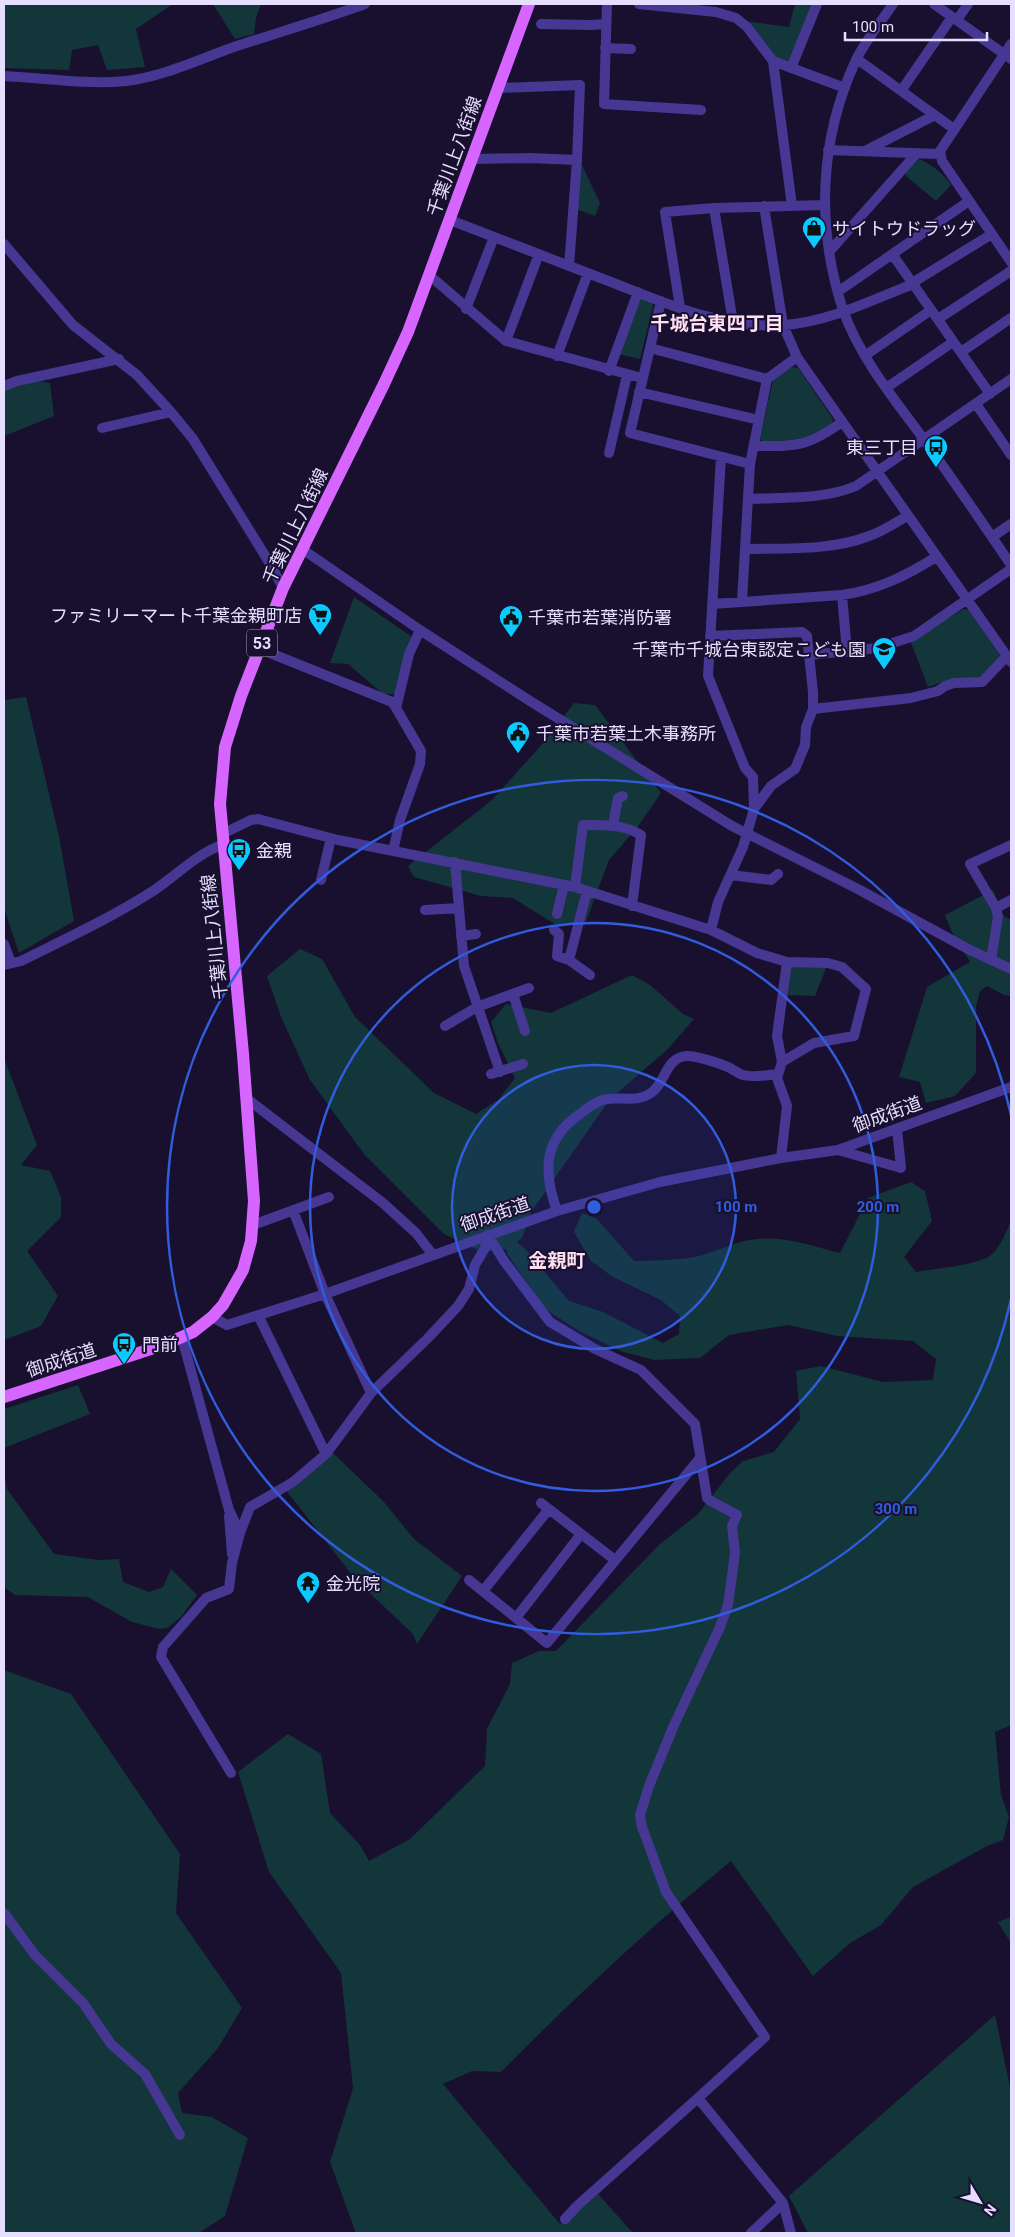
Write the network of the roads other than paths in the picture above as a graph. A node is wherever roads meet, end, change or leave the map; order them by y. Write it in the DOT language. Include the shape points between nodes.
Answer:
graph roads {
  1 [pos="365,4"];
  2 [pos="529,4"];
  3 [pos="607,4"];
  4 [pos="639,4"];
  5 [pos="730,4"];
  6 [pos="817,4"];
  7 [pos="894,4"];
  8 [pos="934,4"];
  9 [pos="968,4"];
  10 [pos="728,15"];
  11 [pos="954,18"];
  12 [pos="541,24"];
  13 [pos="606,24"];
  14 [pos="1011,44"];
  15 [pos="605,48"];
  16 [pos="631,49"];
  17 [pos="1008,56"];
  18 [pos="857,59"];
  19 [pos="773,61"];
  20 [pos="791,68"];
  21 [pos="4,76"];
  22 [pos="498,88"];
  23 [pos="845,88"];
  24 [pos="901,90"];
  25 [pos="701,110"];
  26 [pos="935,115"];
  27 [pos="954,129"];
  28 [pos="828,150"];
  29 [pos="864,151"];
  30 [pos="917,153"];
  31 [pos="940,154"];
  32 [pos="472,159"];
  33 [pos="577,160"];
  34 [pos="969,201"];
  35 [pos="824,205"];
  36 [pos="764,206"];
  37 [pos="792,206"];
  38 [pos="714,208"];
  39 [pos="450,220"];
  40 [pos="992,234"];
  41 [pos="494,237"];
  42 [pos="4,244"];
  43 [pos="829,252"];
  44 [pos="539,254"];
  45 [pos="892,254"];
  46 [pos="1011,262"];
  47 [pos="569,266"];
  48 [pos="1011,271"];
  49 [pos="588,273"];
  50 [pos="429,276"];
  51 [pos="913,284"];
  52 [pos="838,291"];
  53 [pos="638,292"];
  54 [pos="661,301"];
  55 [pos="680,307"];
  56 [pos="466,308"];
  57 [pos="931,310"];
  58 [pos="844,311"];
  59 [pos="1011,318"];
  60 [pos="938,319"];
  61 [pos="733,322"];
  62 [pos="783,326"];
  63 [pos="506,341"];
  64 [pos="954,342"];
  65 [pos="650,348"];
  66 [pos="961,352"];
  67 [pos="866,355"];
  68 [pos="556,356"];
  69 [pos="119,358"];
  70 [pos="797,358"];
  71 [pos="609,371"];
  72 [pos="627,375"];
  73 [pos="642,378"];
  74 [pos="767,379"];
  75 [pos="1011,379"];
  76 [pos="4,386"];
  77 [pos="886,388"];
  78 [pos="639,392"];
  79 [pos="990,394"];
  80 [pos="976,404"];
  81 [pos="171,412"];
  82 [pos="759,420"];
  83 [pos="842,422"];
  84 [pos="102,428"];
  85 [pos="924,440"];
  86 [pos="754,446"];
  87 [pos="609,453"];
  88 [pos="1011,455"];
  89 [pos="722,456"];
  90 [pos="750,464"];
  91 [pos="878,473"];
  92 [pos="748,499"];
  93 [pos="907,516"];
  94 [pos="1011,524"];
  95 [pos="992,537"];
  96 [pos="302,549"];
  97 [pos="745,549"];
  98 [pos="936,557"];
  99 [pos="1011,565"];
  100 [pos="1011,569"];
  101 [pos="283,588"];
  102 [pos="842,595"];
  103 [pos="968,600"];
  104 [pos="742,601"];
  105 [pos="712,604"];
  106 [pos="420,630"];
  107 [pos="710,636"];
  108 [pos="260,649"];
  109 [pos="847,652"];
  110 [pos="810,655"];
  111 [pos="1009,659"];
  112 [pos="396,708"];
  113 [pos="812,709"];
  114 [pos="623,796"];
  115 [pos="754,809"];
  116 [pos="613,825"];
  117 [pos="747,833"];
  118 [pos="331,838"];
  119 [pos="222,839"];
  120 [pos="1011,845"];
  121 [pos="393,850"];
  122 [pos="455,862"];
  123 [pos="778,874"];
  124 [pos="731,875"];
  125 [pos="321,880"];
  126 [pos="564,884"];
  127 [pos="574,887"];
  128 [pos="587,891"];
  129 [pos="1011,900"];
  130 [pos="632,906"];
  131 [pos="459,908"];
  132 [pos="996,908"];
  133 [pos="425,910"];
  134 [pos="557,914"];
  135 [pos="554,930"];
  136 [pos="711,930"];
  137 [pos="476,934"];
  138 [pos="461,936"];
  139 [pos="4,944"];
  140 [pos="569,960"];
  141 [pos="991,960"];
  142 [pos="787,962"];
  143 [pos="7,964"];
  144 [pos="1011,969"];
  145 [pos="590,976"];
  146 [pos="530,988"];
  147 [pos="513,994"];
  148 [pos="477,1007"];
  149 [pos="444,1026"];
  150 [pos="525,1032"];
  151 [pos="782,1062"];
  152 [pos="523,1064"];
  153 [pos="778,1074"];
  154 [pos="1011,1087"];
  155 [pos="246,1098"];
  156 [pos="897,1129"];
  157 [pos="838,1150"];
  158 [pos="781,1158"];
  159 [pos="329,1197"];
  160 [pos="293,1210"];
  161 [pos="557,1212"];
  162 [pos="253,1225"];
  163 [pos="488,1235"];
  164 [pos="433,1255"];
  165 [pos="325,1294"];
  166 [pos="258,1315"];
  167 [pos="212,1317"];
  168 [pos="182,1338"];
  169 [pos="371,1392"];
  170 [pos="4,1397"];
  171 [pos="326,1454"];
  172 [pos="700,1458"];
  173 [pos="229,1510"];
  174 [pos="240,1533"];
  175 [pos="581,1534"];
  176 [pos="615,1560"];
  177 [pos="232,1562"];
  178 [pos="469,1580"];
  179 [pos="483,1591"];
  180 [pos="516,1618"];
  181 [pos="231,1773"];
  182 [pos="4,1912"];
  183 [pos="698,2098"];
  184 [pos="180,2135"];
  185 [pos="783,2203"];
  186 [pos="565,2219"];
  187 [pos="751,2233"];
  188 [pos="791,2233"];
  1 -- 21 [label="street" via="152,76 127,81"];
  2 -- 22 [label="main road, 千葉川上八街線 / 53"];
  3 -- 13 [label="street"];
  4 -- 10 [label="street"];
  5 -- 10 [label="street"];
  6 -- 20 [label="street"];
  7 -- 18 [label="street"];
  8 -- 11 [label="street"];
  9 -- 11 [label="street"];
  10 -- 19 [label="street" via="747,28"];
  11 -- 17 [label="street"];
  11 -- 24 [label="street"];
  12 -- 13 [label="street"];
  13 -- 15 [label="street"];
  14 -- 17 [label="street"];
  15 -- 16 [label="street"];
  15 -- 25 [label="street" via="604,104"];
  17 -- 27 [label="street"];
  18 -- 23 [label="street"];
  18 -- 24 [label="street"];
  19 -- 20 [label="street"];
  19 -- 37 [label="street"];
  20 -- 23 [label="street"];
  22 -- 32 [label="main road, 千葉川上八街線 / 53"];
  22 -- 33 [label="street" via="580,85"];
  23 -- 28 [label="street"];
  24 -- 26 [label="street"];
  26 -- 27 [label="street"];
  26 -- 29 [label="street"];
  27 -- 31 [label="street"];
  28 -- 29 [label="street"];
  28 -- 35 [label="street"];
  29 -- 30 [label="street"];
  30 -- 31 [label="street"];
  30 -- 43 [label="street"];
  31 -- 34 [label="street"];
  32 -- 33 [label="street"];
  32 -- 39 [label="main road, 千葉川上八街線 / 53"];
  33 -- 47 [label="street"];
  34 -- 40 [label="street"];
  34 -- 45 [label="street"];
  35 -- 37 [label="street"];
  35 -- 43 [label="street"];
  36 -- 37 [label="street"];
  36 -- 38 [label="street"];
  36 -- 62 [label="street"];
  38 -- 55 [label="street" via="665,212"];
  38 -- 61 [label="street"];
  39 -- 41 [label="street"];
  39 -- 50 [label="main road, 千葉川上八街線 / 53"];
  40 -- 46 [label="street"];
  40 -- 51 [label="street"];
  41 -- 44 [label="street"];
  41 -- 56 [label="street"];
  42 -- 69 [label="street" via="73,325"];
  43 -- 52 [label="street"];
  44 -- 47 [label="street"];
  44 -- 63 [label="street"];
  45 -- 51 [label="street"];
  45 -- 52 [label="street"];
  47 -- 49 [label="street"];
  48 -- 60 [label="street"];
  49 -- 53 [label="street"];
  49 -- 68 [label="street"];
  50 -- 56 [label="street"];
  50 -- 96 [label="main road, 千葉川上八街線 / 53" via="396,359"];
  51 -- 57 [label="street"];
  51 -- 58 [label="street"];
  52 -- 58 [label="street"];
  53 -- 54 [label="street"];
  53 -- 71 [label="street"];
  54 -- 55 [label="street"];
  54 -- 65 [label="street"];
  55 -- 61 [label="street"];
  56 -- 63 [label="street"];
  57 -- 60 [label="street"];
  57 -- 67 [label="street"];
  58 -- 62 [label="street"];
  58 -- 67 [label="street"];
  59 -- 66 [label="street"];
  60 -- 64 [label="street"];
  61 -- 62 [label="street"];
  62 -- 70 [label="street"];
  63 -- 68 [label="street"];
  64 -- 66 [label="street"];
  64 -- 77 [label="street"];
  65 -- 73 [label="street"];
  65 -- 74 [label="street"];
  66 -- 79 [label="street"];
  67 -- 77 [label="street"];
  68 -- 71 [label="street"];
  69 -- 76 [label="street"];
  69 -- 81 [label="street"];
  70 -- 74 [label="street"];
  70 -- 83 [label="street"];
  71 -- 72 [label="street"];
  72 -- 73 [label="street"];
  72 -- 87 [label="street"];
  73 -- 78 [label="street"];
  74 -- 82 [label="street"];
  75 -- 79 [label="street"];
  77 -- 85 [label="street"];
  78 -- 82 [label="street"];
  78 -- 89 [label="street" via="630,433"];
  79 -- 80 [label="street"];
  80 -- 85 [label="street"];
  80 -- 88 [label="street"];
  81 -- 84 [label="street"];
  81 -- 101 [label="street" via="193,440"];
  82 -- 86 [label="street"];
  83 -- 86 [label="street" via="811,442"];
  83 -- 91 [label="street"];
  85 -- 91 [label="street"];
  85 -- 95 [label="street"];
  86 -- 90 [label="street"];
  89 -- 90 [label="street"];
  89 -- 105 [label="street"];
  90 -- 92 [label="street"];
  91 -- 92 [label="street" via="842,492"];
  91 -- 93 [label="street"];
  92 -- 97 [label="street"];
  93 -- 97 [label="street" via="870,536 851,542"];
  93 -- 98 [label="street"];
  94 -- 95 [label="street"];
  95 -- 99 [label="street"];
  96 -- 101 [label="main road, 千葉川上八街線 / 53"];
  96 -- 106 [label="street"];
  97 -- 104 [label="street"];
  98 -- 102 [label="street" via="895,581"];
  98 -- 103 [label="street"];
  100 -- 103 [label="street"];
  101 -- 108 [label="main road, 千葉川上八街線 / 53"];
  102 -- 104 [label="street"];
  102 -- 109 [label="street"];
  103 -- 109 [label="street" via="914,636 877,648"];
  103 -- 111 [label="street"];
  104 -- 105 [label="street"];
  105 -- 107 [label="street"];
  106 -- 112 [label="street" via="409,654"];
  106 -- 117 [label="street"];
  107 -- 110 [label="street" via="802,632 807,636"];
  107 -- 115 [label="street" via="708,676 745,768 753,777"];
  108 -- 112 [label="street" via="392,702"];
  108 -- 119 [label="main road, 千葉川上八街線 / 53" via="234,713 225,747 220,804"];
  109 -- 110 [label="street"];
  110 -- 113 [label="street"];
  111 -- 113 [label="street" via="982,682 954,683 911,698"];
  112 -- 121 [label="street" via="421,751 420,764"];
  113 -- 115 [label="street" via="805,744 795,769 771,786"];
  114 -- 116 [label="street" via="618,798"];
  115 -- 117 [label="street"];
  116 -- 127 [label="street" via="583,825"];
  116 -- 130 [label="street" via="641,835"];
  117 -- 124 [label="street"];
  117 -- 141 [label="street"];
  118 -- 119 [label="street" via="258,819 251,820"];
  118 -- 121 [label="street"];
  118 -- 125 [label="street"];
  119 -- 143 [label="street" via="138,901 21,961"];
  119 -- 155 [label="main road, 千葉川上八街線 / 53"];
  120 -- 132 [label="street" via="970,864"];
  121 -- 122 [label="street"];
  122 -- 126 [label="street"];
  122 -- 131 [label="street"];
  123 -- 124 [label="street" via="771,880"];
  124 -- 136 [label="street" via="718,902"];
  126 -- 127 [label="street"];
  126 -- 134 [label="street"];
  127 -- 128 [label="street"];
  128 -- 130 [label="street"];
  128 -- 140 [label="street"];
  129 -- 132 [label="street"];
  130 -- 136 [label="street"];
  131 -- 133 [label="street"];
  131 -- 138 [label="street"];
  132 -- 141 [label="street" via="998,917"];
  135 -- 140 [label="street" via="559,934 557,956"];
  136 -- 142 [label="street"];
  137 -- 138 [label="street"];
  138 -- 148 [label="street" via="464,966"];
  139 -- 143 [label="street"];
  140 -- 145 [label="street"];
  141 -- 144 [label="street"];
  142 -- 151 [label="street" via="777,1036"];
  142 -- 151 [label="street" via="828,963 842,967 866,989 854,1036 814,1043"];
  146 -- 147 [label="street"];
  147 -- 148 [label="street"];
  147 -- 150 [label="street"];
  148 -- 149 [label="street"];
  148 -- 152 [label="street" via="495,1073"];
  151 -- 153 [label="street"];
  153 -- 158 [label="street" via="787,1106"];
  153 -- 161 [label="street" via="742,1075 728,1067 688,1056 671,1063 650,1093 635,1100 605,1099 594,1104 562,1128 548,1155"];
  154 -- 156 [label="street, 御成街道"];
  155 -- 162 [label="main road, 千葉川上八街線 / 53"];
  155 -- 164 [label="street" via="383,1203 416,1233"];
  156 -- 157 [label="street, 御成街道"];
  156 -- 157 [label="street" via="901,1168"];
  157 -- 158 [label="street, 御成街道"];
  158 -- 161 [label="street, 御成街道" via="660,1182"];
  159 -- 160 [label="street"];
  160 -- 162 [label="street"];
  160 -- 165 [label="street"];
  161 -- 163 [label="street, 御成街道"];
  162 -- 167 [label="main road, 千葉川上八街線 / 53" via="243,1270 233,1290"];
  163 -- 164 [label="street, 御成街道"];
  163 -- 169 [label="street" via="469,1289 458,1306"];
  163 -- 172 [label="street" via="550,1322 595,1349 641,1370 695,1424"];
  164 -- 165 [label="street, 御成街道"];
  165 -- 166 [label="street, 御成街道"];
  165 -- 169 [label="street"];
  166 -- 167 [label="street, 御成街道" via="226,1325"];
  166 -- 171 [label="street"];
  167 -- 168 [label="main road, 御成街道 / 53"];
  168 -- 170 [label="main road, 御成街道 / 53"];
  168 -- 173 [label="street"];
  169 -- 171 [label="street"];
  171 -- 174 [label="street" via="293,1482 250,1507"];
  172 -- 176 [label="street"];
  172 -- 183 [label="street" via="709,1500 737,1515 732,1526 734,1570 728,1605 720,1627 674,1725 640,1815 666,1892 765,2037"];
  173 -- 174 [label="street"];
  173 -- 177 [label="street"];
  174 -- 177 [label="street"];
  175 -- 176 [label="street"];
  175 -- 179 [label="street" via="545,1506"];
  175 -- 180 [label="street"];
  176 -- 180 [label="street" via="546,1643"];
  177 -- 181 [label="street" via="229,1589 206,1598 163,1647 161,1657"];
  178 -- 179 [label="street"];
  179 -- 180 [label="street"];
  182 -- 184 [label="street" via="36,1955 83,2003 111,2044 144,2074"];
  183 -- 185 [label="street"];
  183 -- 186 [label="street"];
  185 -- 187 [label="street"];
  185 -- 188 [label="street"];
}
